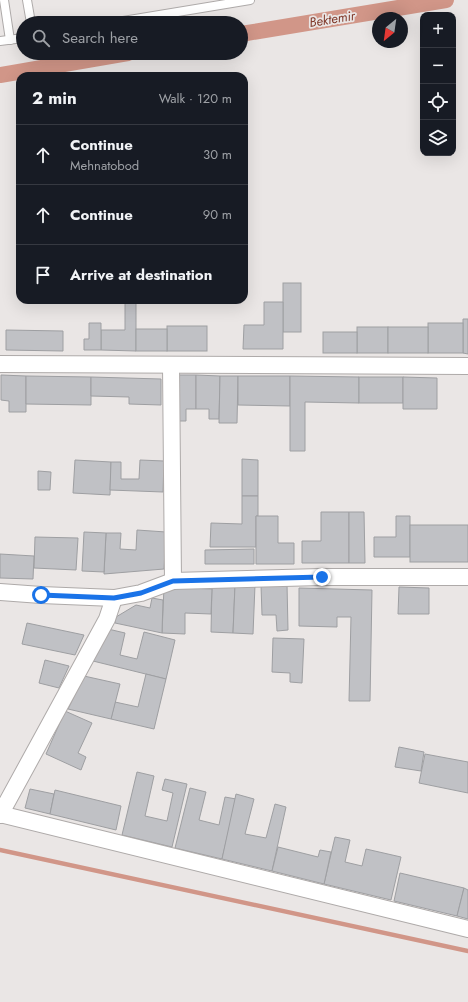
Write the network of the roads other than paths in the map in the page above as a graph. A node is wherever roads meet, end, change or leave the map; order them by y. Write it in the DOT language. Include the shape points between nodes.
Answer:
graph roads {
  1 [pos="4,0"];
  2 [pos="26,0"];
  3 [pos="250,0"];
  4 [pos="29,16"];
  5 [pos="153,16"];
  6 [pos="16,39"];
  7 [pos="10,40"];
  8 [pos="0,41"];
  9 [pos="0,364"];
  10 [pos="171,365"];
  11 [pos="468,366"];
  12 [pos="468,577"];
  13 [pos="173,581"];
  14 [pos="0,592"];
  15 [pos="114,598"];
  16 [pos="0,814"];
  17 [pos="468,929"];
  1 -- 7 [label="lane"];
  2 -- 4 [label="lane"];
  3 -- 5 [label="lane"];
  6 -- 7 [label="lane"];
  7 -- 8 [label="lane"];
  9 -- 10 [label="street"];
  10 -- 11 [label="street"];
  10 -- 13 [label="street"];
  12 -- 13 [label="street"];
  13 -- 15 [label="street" via="141,593"];
  14 -- 15 [label="street"];
  15 -- 16 [label="street" via="107,619"];
  16 -- 17 [label="street"];
}
